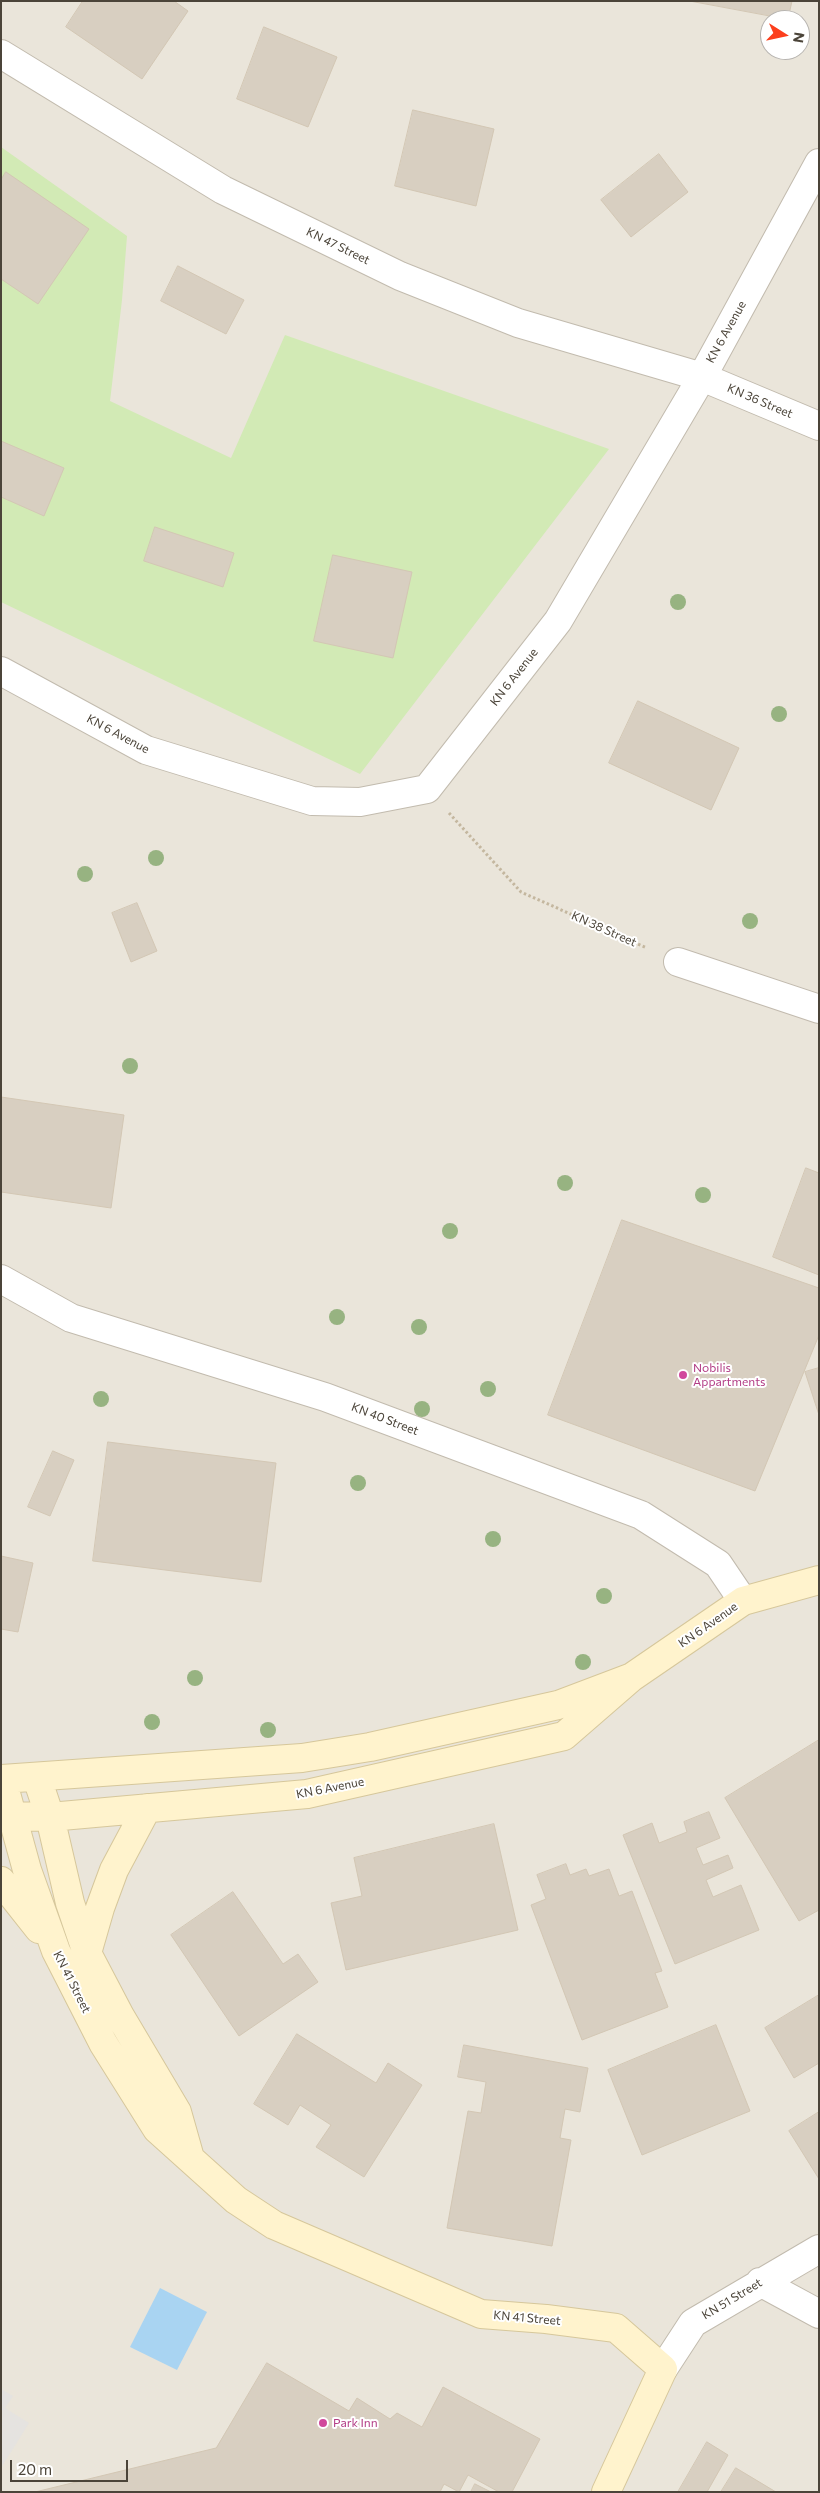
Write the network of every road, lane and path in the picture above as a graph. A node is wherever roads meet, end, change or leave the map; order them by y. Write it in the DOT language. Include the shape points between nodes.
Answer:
graph roads {
  1 [pos="1,54"];
  2 [pos="819,164"];
  3 [pos="702,376"];
  4 [pos="819,426"];
  5 [pos="1,671"];
  6 [pos="427,789"];
  7 [pos="678,962"];
  8 [pos="819,1010"];
  9 [pos="1,1279"];
  10 [pos="819,1580"];
  11 [pos="742,1601"];
  12 [pos="632,1677"];
  13 [pos="37,1778"];
  14 [pos="2,1779"];
  15 [pos="147,1808"];
  16 [pos="6,1815"];
  17 [pos="50,1817"];
  18 [pos="1,1881"];
  19 [pos="56,1951"];
  20 [pos="87,1953"];
  21 [pos="190,2158"];
  22 [pos="819,2249"];
  23 [pos="760,2282"];
  24 [pos="819,2314"];
  25 [pos="664,2369"];
  26 [pos="606,2492"];
  1 -- 3 [label="street, KN 47 Street" via="222,190 400,276 518,323"];
  2 -- 3 [label="street, KN 6 Avenue"];
  3 -- 4 [label="street, KN 36 Street"];
  3 -- 6 [label="street, KN 6 Avenue" via="558,621"];
  5 -- 6 [label="street, KN 6 Avenue" via="146,750 312,801 360,802"];
  6 -- 7 [label="path, KN 38 Street" via="521,892"];
  7 -- 8 [label="street"];
  9 -- 11 [label="street, KN 40 Street" via="71,1318 325,1397 641,1515 718,1564"];
  10 -- 11 [label="main road, KN 6 Avenue"];
  11 -- 12 [label="main road, KN 6 Avenue"];
  12 -- 13 [label="main road, KN 6 Avenue" via="558,1705 370,1747 302,1758"];
  12 -- 15 [label="main road, KN 6 Avenue" via="564,1736 307,1794"];
  13 -- 14 [label="main road, KN 6 Avenue"];
  13 -- 17 [label="main road"];
  14 -- 16 [label="main road, KN 41 Street"];
  15 -- 17 [label="main road, KN 6 Avenue"];
  15 -- 20 [label="main road" via="114,1870"];
  16 -- 17 [label="main road, KN 6 Avenue"];
  16 -- 19 [label="main road, KN 41 Street"];
  17 -- 20 [label="main road" via="58,1859"];
  18 -- 19 [label="main road"];
  19 -- 21 [label="main road, KN 41 Street" via="103,2043 138,2101 157,2129"];
  20 -- 21 [label="main road" via="177,2112"];
  21 -- 25 [label="main road, KN 41 Street" via="236,2200 283,2229 481,2314 616,2328"];
  22 -- 23 [label="street, KN 51 Street"];
  23 -- 24 [label="street"];
  23 -- 25 [label="street, KN 51 Street" via="694,2322"];
  25 -- 26 [label="main road"];
}
